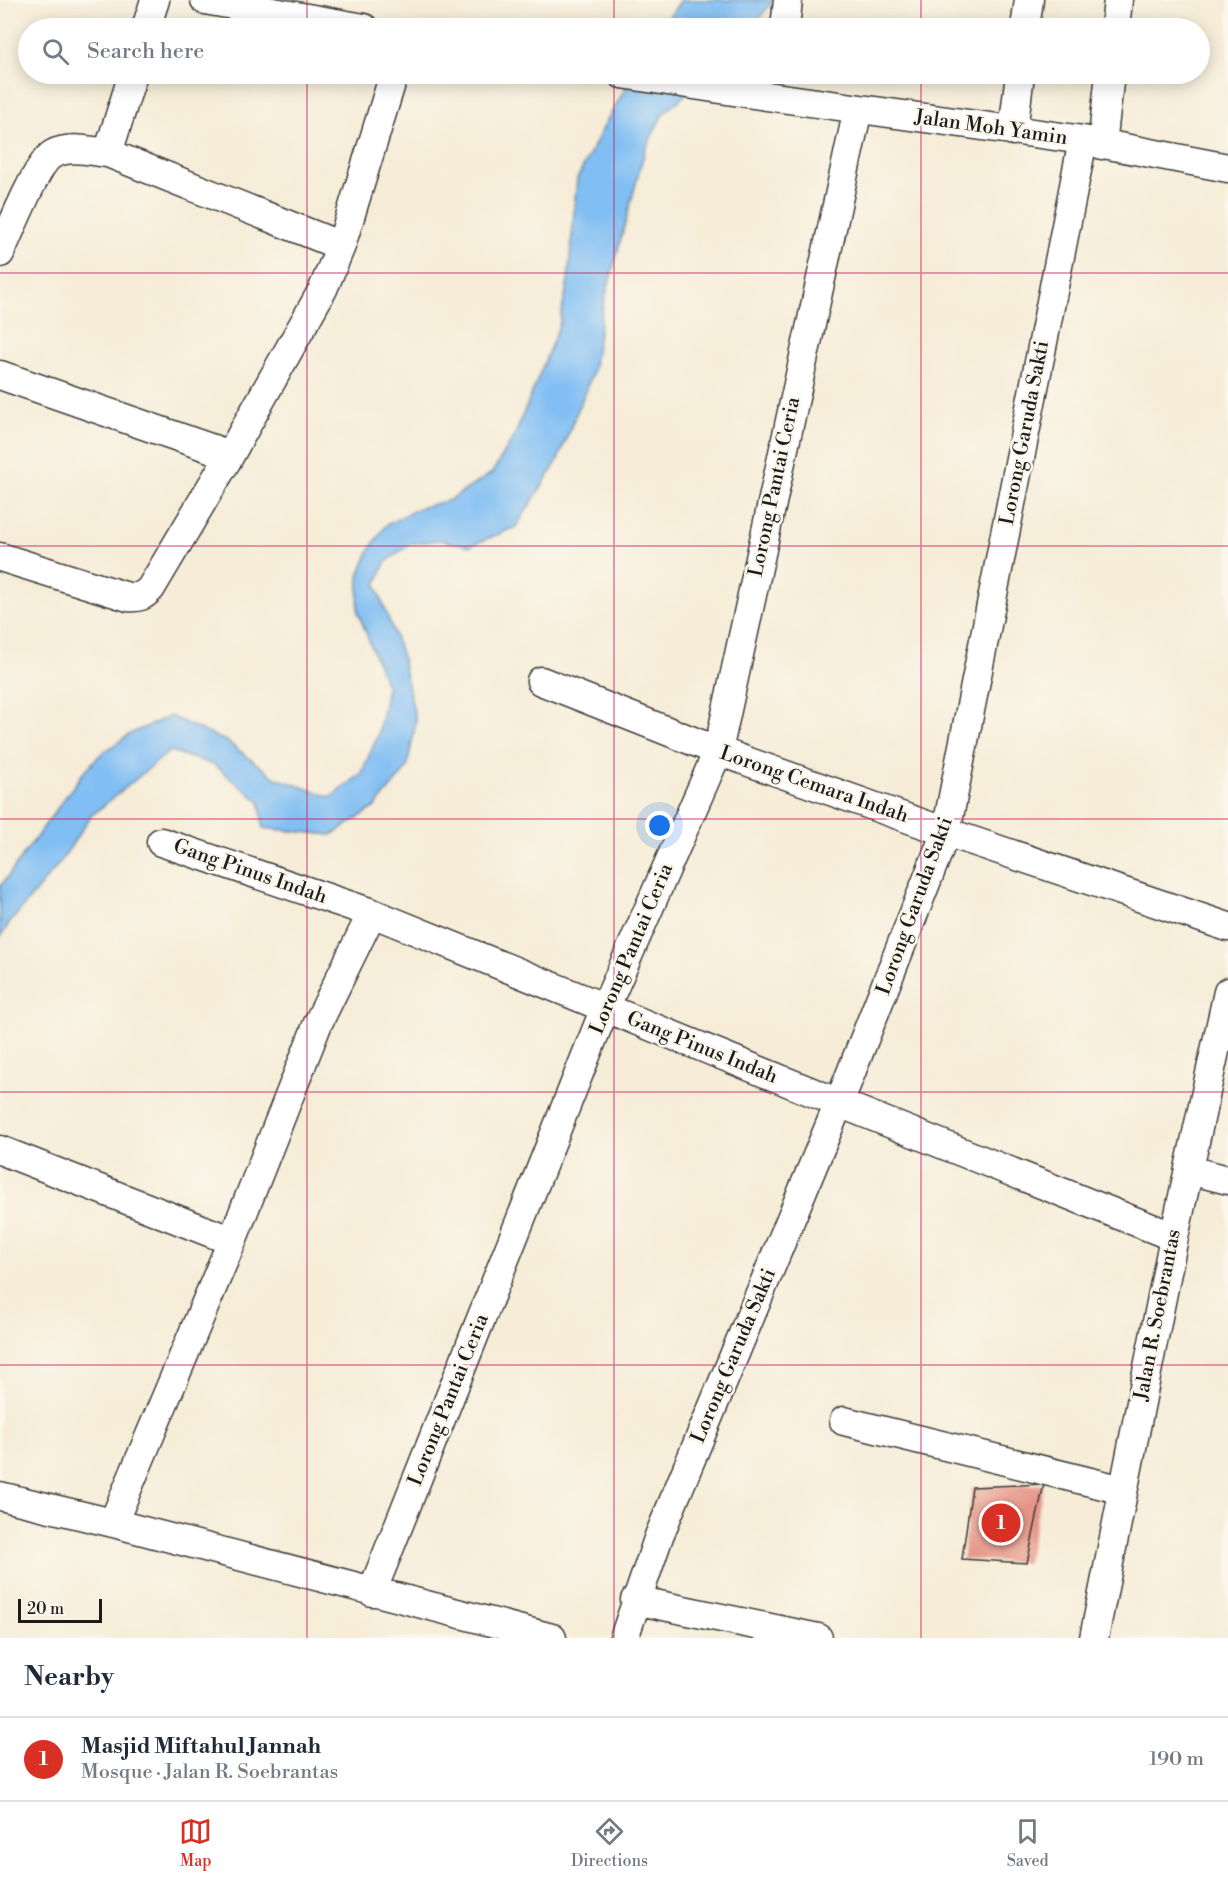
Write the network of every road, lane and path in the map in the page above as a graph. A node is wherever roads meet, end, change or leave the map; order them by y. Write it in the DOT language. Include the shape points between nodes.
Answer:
graph roads {
  1 [pos="155,0"];
  2 [pos="205,0"];
  3 [pos="788,0"];
  4 [pos="1029,0"];
  5 [pos="1118,0"];
  6 [pos="149,18"];
  7 [pos="307,18"];
  8 [pos="786,18"];
  9 [pos="1026,18"];
  10 [pos="1115,18"];
  11 [pos="130,84"];
  12 [pos="391,84"];
  13 [pos="728,84"];
  14 [pos="1019,84"];
  15 [pos="1107,84"];
  16 [pos="770,88"];
  17 [pos="858,109"];
  18 [pos="1013,131"];
  19 [pos="1092,143"];
  20 [pos="108,153"];
  21 [pos="1228,168"];
  22 [pos="341,246"];
  23 [pos="0,253"];
  24 [pos="0,375"];
  25 [pos="230,455"];
  26 [pos="0,557"];
  27 [pos="541,681"];
  28 [pos="718,751"];
  29 [pos="946,832"];
  30 [pos="160,842"];
  31 [pos="372,913"];
  32 [pos="1228,927"];
  33 [pos="1228,992"];
  34 [pos="605,1008"];
  35 [pos="839,1103"];
  36 [pos="0,1150"];
  37 [pos="1189,1170"];
  38 [pos="1228,1180"];
  39 [pos="1174,1237"];
  40 [pos="232,1241"];
  41 [pos="844,1421"];
  42 [pos="1123,1490"];
  43 [pos="0,1496"];
  44 [pos="113,1523"];
  45 [pos="372,1592"];
  46 [pos="636,1600"];
  47 [pos="552,1638"];
  48 [pos="624,1638"];
  49 [pos="818,1638"];
  50 [pos="1094,1638"];
  1 -- 6 [label="street"];
  2 -- 7 [label="street"];
  3 -- 8 [label="street"];
  4 -- 9 [label="street"];
  5 -- 10 [label="street"];
  11 -- 20 [label="street"];
  12 -- 22 [label="street"];
  13 -- 16 [label="street, Jalan Moh Yamin"];
  14 -- 18 [label="street"];
  15 -- 19 [label="street, Lorong Garuda Sakti"];
  16 -- 17 [label="street, Jalan Moh Yamin"];
  17 -- 18 [label="street, Jalan Moh Yamin"];
  17 -- 28 [label="street, Lorong Pantai Ceria"];
  18 -- 19 [label="street, Jalan Moh Yamin"];
  19 -- 21 [label="street, Jalan Moh Yamin"];
  19 -- 29 [label="street, Lorong Garuda Sakti"];
  20 -- 22 [label="street"];
  20 -- 23 [label="street" via="69,149 51,155 39,170"];
  22 -- 25 [label="street" via="323,289"];
  24 -- 25 [label="street"];
  25 -- 26 [label="street" via="145,595 128,597"];
  27 -- 28 [label="street, Lorong Cemara Indah"];
  28 -- 29 [label="street, Lorong Cemara Indah"];
  28 -- 34 [label="street, Lorong Pantai Ceria"];
  29 -- 32 [label="street, Lorong Cemara Indah"];
  29 -- 35 [label="street, Lorong Garuda Sakti"];
  30 -- 31 [label="street, Gang Pinus Indah"];
  31 -- 34 [label="street, Gang Pinus Indah"];
  31 -- 40 [label="street" via="318,1023"];
  33 -- 37 [label="street, Jalan R. Soebrantas"];
  34 -- 35 [label="street, Gang Pinus Indah"];
  34 -- 45 [label="street, Lorong Pantai Ceria"];
  35 -- 39 [label="street, Gang Pinus Indah"];
  35 -- 46 [label="street, Lorong Garuda Sakti"];
  36 -- 40 [label="street"];
  37 -- 38 [label="street"];
  37 -- 39 [label="street, Jalan R. Soebrantas"];
  39 -- 42 [label="street, Jalan R. Soebrantas"];
  40 -- 44 [label="street"];
  41 -- 42 [label="street"];
  42 -- 50 [label="street, Jalan R. Soebrantas"];
  43 -- 44 [label="street"];
  44 -- 45 [label="street"];
  45 -- 47 [label="street"];
  46 -- 48 [label="street, Lorong Garuda Sakti"];
  46 -- 49 [label="street"];
}
